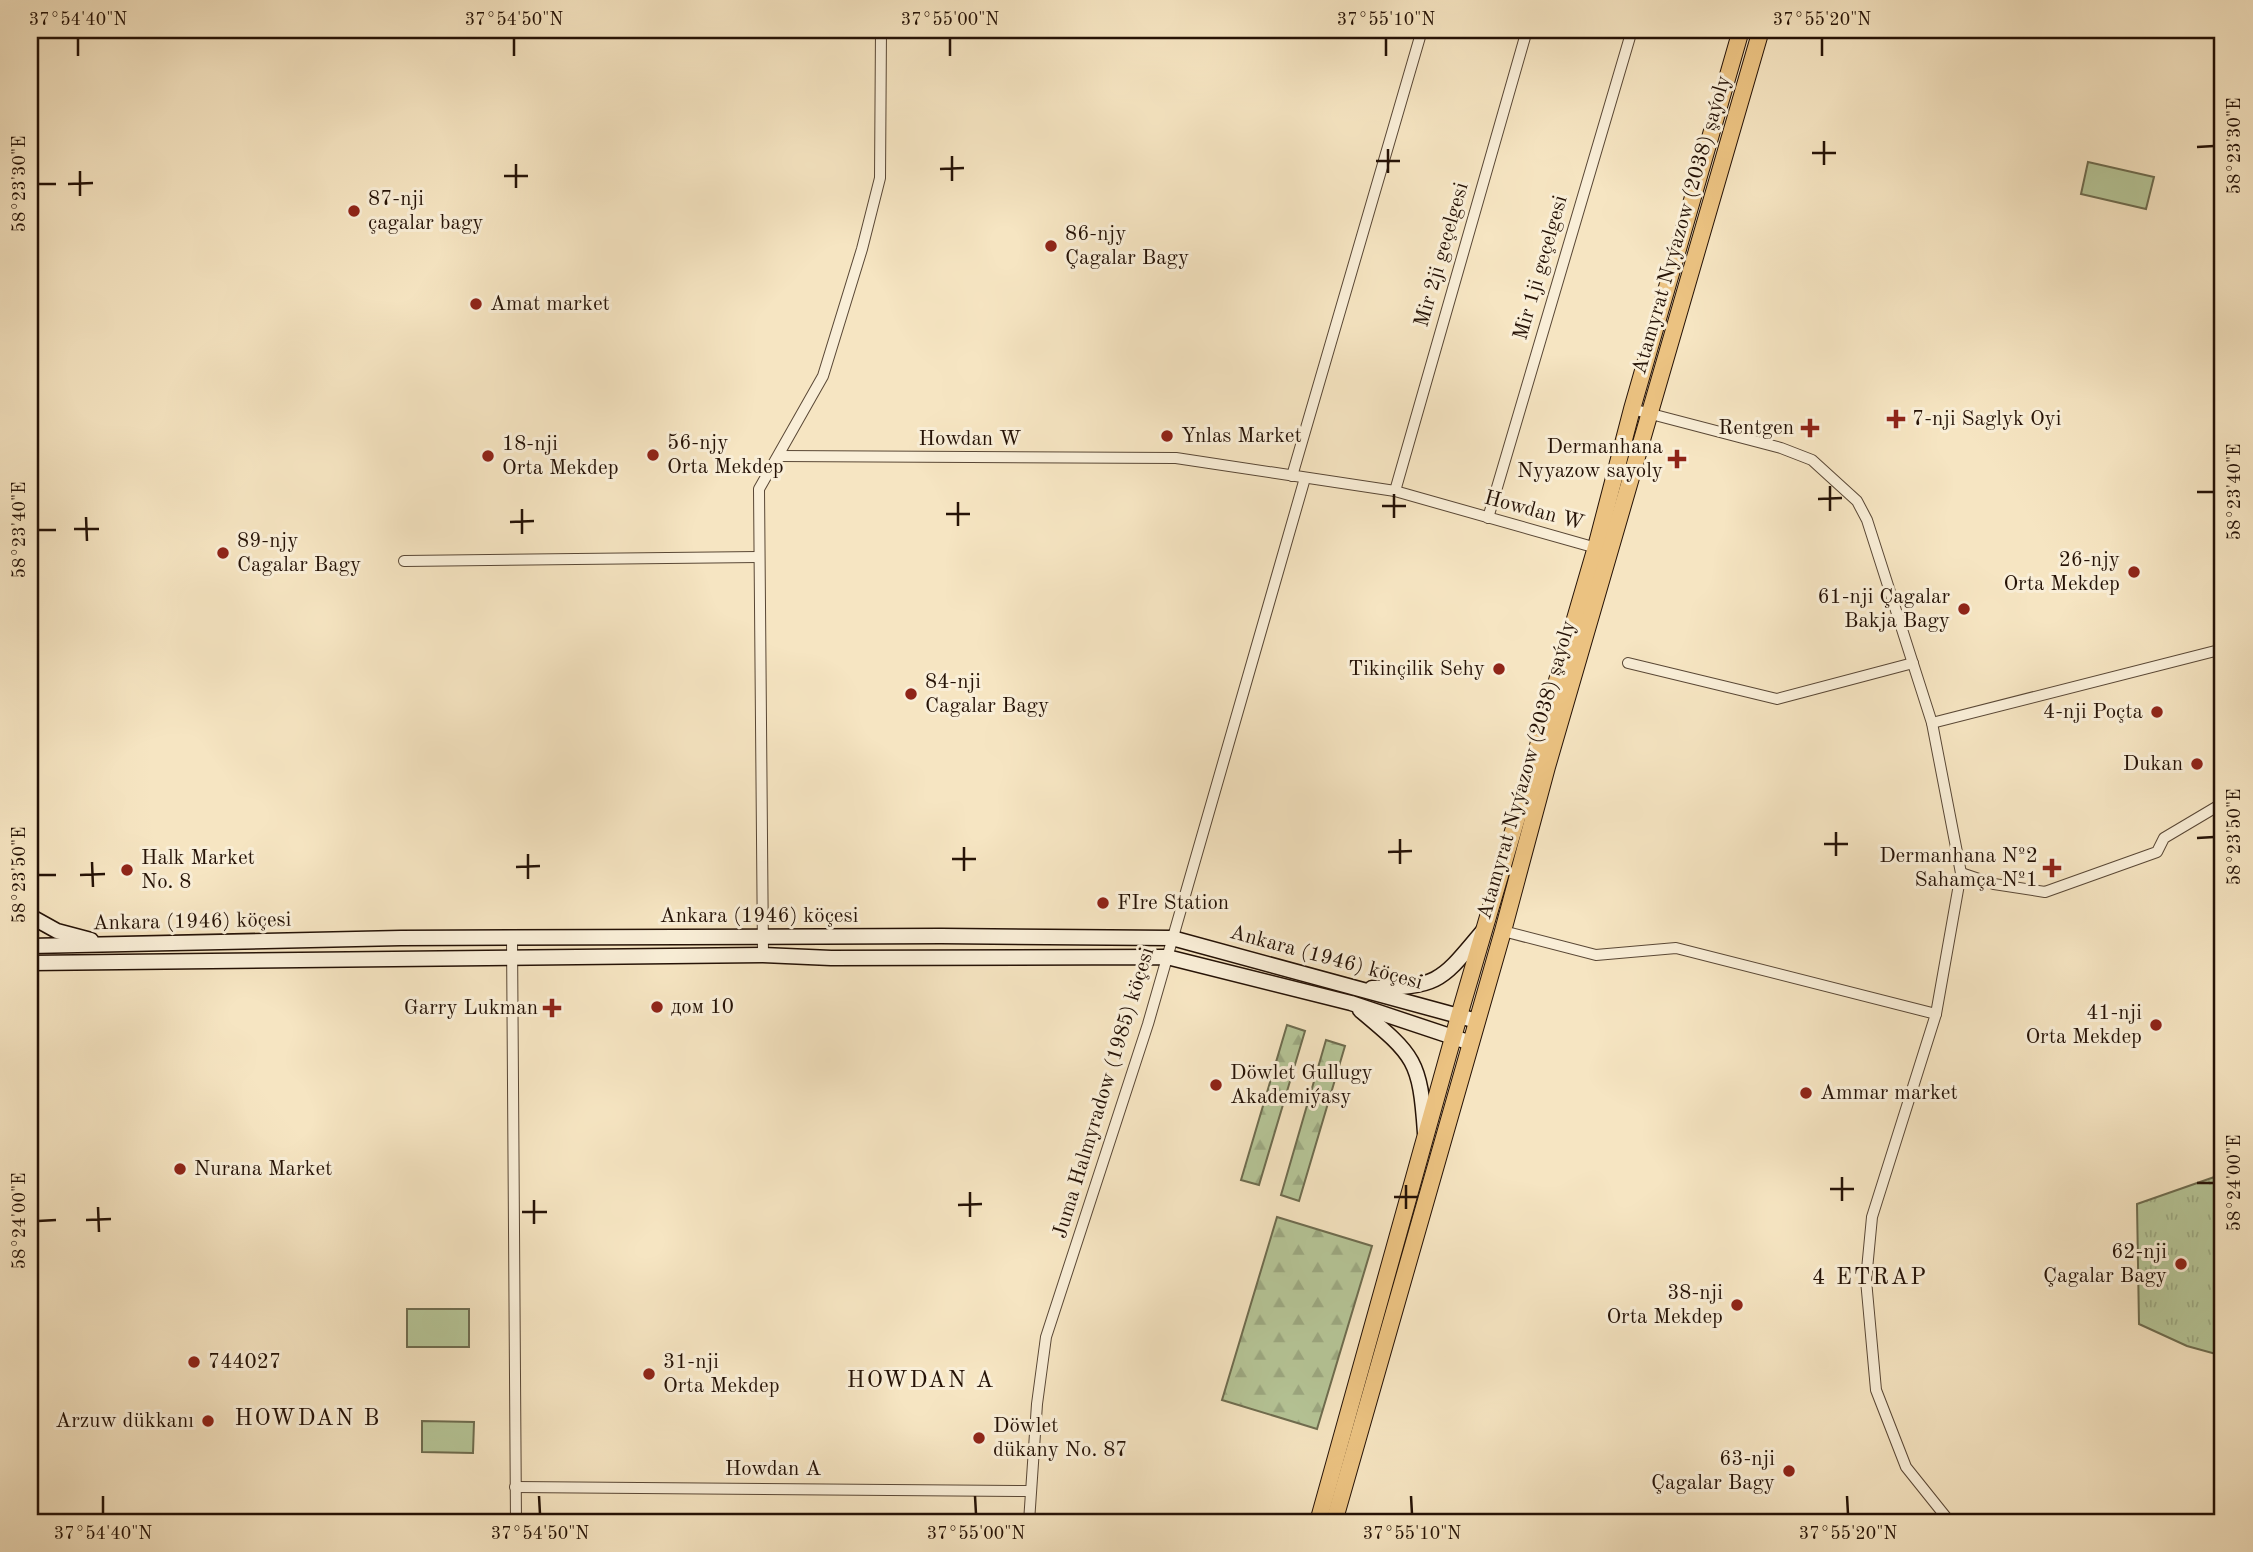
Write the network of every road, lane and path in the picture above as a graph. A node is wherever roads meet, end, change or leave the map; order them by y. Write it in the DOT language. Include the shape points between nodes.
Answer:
graph roads {
  1 [pos="881,30"];
  2 [pos="1422,30"];
  3 [pos="1527,30"];
  4 [pos="1632,30"];
  5 [pos="1761,30"];
  6 [pos="1740,32"];
  7 [pos="1632,409"];
  8 [pos="1649,413"];
  9 [pos="779,456"];
  10 [pos="1292,476"];
  11 [pos="1305,478"];
  12 [pos="1395,491"];
  13 [pos="1488,518"];
  14 [pos="1603,549"];
  15 [pos="758,557"];
  16 [pos="404,561"];
  17 [pos="2223,649"];
  18 [pos="1628,663"];
  19 [pos="1913,663"];
  20 [pos="1932,723"];
  21 [pos="2223,803"];
  22 [pos="1961,873"];
  23 [pos="30,916"];
  24 [pos="1486,927"];
  25 [pos="1503,931"];
  26 [pos="763,937"];
  27 [pos="512,938"];
  28 [pos="1172,938"];
  29 [pos="109,945"];
  30 [pos="30,946"];
  31 [pos="763,955"];
  32 [pos="512,957"];
  33 [pos="1167,957"];
  34 [pos="30,963"];
  35 [pos="57,963"];
  36 [pos="30,971"];
  37 [pos="1354,988"];
  38 [pos="1350,1003"];
  39 [pos="1936,1014"];
  40 [pos="1459,1016"];
  41 [pos="1477,1021"];
  42 [pos="1454,1038"];
  43 [pos="1471,1043"];
  44 [pos="1425,1136"];
  45 [pos="515,1487"];
  46 [pos="1030,1491"];
  47 [pos="516,1522"];
  48 [pos="1029,1522"];
  49 [pos="1318,1522"];
  50 [pos="1334,1522"];
  51 [pos="1950,1522"];
  1 -- 9 [label="street" via="880,178 823,376"];
  2 -- 10 [label="street"];
  3 -- 12 [label="street, Mir 2ji geçelgesi"];
  4 -- 13 [label="street, Mir 1ji geçelgesi"];
  5 -- 8 [label="main road, Atamyrat Nyýazow (2038) şaýoly"];
  6 -- 7 [label="main road, Atamyrat Nyýazow (2038) şaýoly"];
  7 -- 8 [label="street"];
  7 -- 14 [label="main road, Atamyrat Nyýazow (2038) şaýoly"];
  8 -- 14 [label="main road, Atamyrat Nyýazow (2038) şaýoly"];
  8 -- 19 [label="street" via="1781,448 1812,460 1840,483 1867,520"];
  9 -- 10 [label="street, Howdan W" via="1176,458"];
  9 -- 15 [label="street" via="759,489"];
  10 -- 11 [label="street, Howdan W"];
  11 -- 12 [label="street, Howdan W"];
  11 -- 28 [label="street, Juma Halmyradow (1985) köçesi"];
  12 -- 13 [label="street, Howdan W"];
  13 -- 14 [label="street, Howdan W"];
  14 -- 24 [label="main road, Atamyrat Nyýazow (2038) şaýoly"];
  14 -- 25 [label="main road, Atamyrat Nyýazow (2038) şaýoly"];
  15 -- 16 [label="street"];
  15 -- 26 [label="street"];
  17 -- 20 [label="street"];
  18 -- 19 [label="street" via="1777,699"];
  19 -- 20 [label="street"];
  20 -- 22 [label="street"];
  21 -- 22 [label="street" via="2164,838 2157,852 2045,892"];
  22 -- 39 [label="street"];
  23 -- 29 [label="main road" via="57,931"];
  24 -- 37 [label="main road" via="1443,976 1402,987"];
  24 -- 40 [label="main road, Atamyrat Nyýazow (2038) şaýoly"];
  25 -- 39 [label="street" via="1596,955 1676,948"];
  25 -- 41 [label="main road, Atamyrat Nyýazow (2038) şaýoly"];
  26 -- 27 [label="main road, Ankara (1946) köçesi"];
  26 -- 28 [label="main road, Ankara (1946) köçesi"];
  26 -- 31 [label="street"];
  27 -- 29 [label="main road, Ankara (1946) köçesi"];
  27 -- 32 [label="street"];
  28 -- 33 [label="street, Juma Halmyradow (1985) köçesi"];
  28 -- 37 [label="main road, Ankara (1946) köçesi"];
  29 -- 30 [label="main road, Ankara (1946) köçesi"];
  31 -- 32 [label="main road, Ankara (1946) köçesi"];
  31 -- 33 [label="main road, Ankara (1946) köçesi"];
  32 -- 35 [label="main road, Ankara (1946) köçesi"];
  32 -- 45 [label="street"];
  33 -- 38 [label="main road, Ankara (1946) köçesi"];
  33 -- 46 [label="street, Juma Halmyradow (1985) köçesi" via="1046,1336"];
  34 -- 35 [label="main road, Ankara (1946) köçesi"];
  35 -- 36 [label="main road"];
  37 -- 40 [label="main road, Ankara (1946) köçesi"];
  38 -- 42 [label="main road, Ankara (1946) köçesi"];
  38 -- 44 [label="main road" via="1404,1047 1413,1060 1422,1086"];
  39 -- 51 [label="street" via="1872,1217 1866,1280 1880,1404 1906,1467"];
  40 -- 41 [label="main road, Ankara (1946) köçesi"];
  40 -- 42 [label="main road, Atamyrat Nyýazow (2038) şaýoly"];
  41 -- 43 [label="main road, Atamyrat Nyýazow (2038) şaýoly"];
  42 -- 43 [label="main road, Ankara (1946) köçesi"];
  42 -- 44 [label="main road, Atamyrat Nyýazow (2038) şaýoly"];
  43 -- 50 [label="main road, Atamyrat Nyýazow (2038) şaýoly"];
  44 -- 49 [label="main road, Atamyrat Nyýazow (2038) şaýoly"];
  45 -- 46 [label="street, Howdan A"];
  45 -- 47 [label="street"];
  46 -- 48 [label="street, Juma Halmyradow (1985) köçesi"];
}
